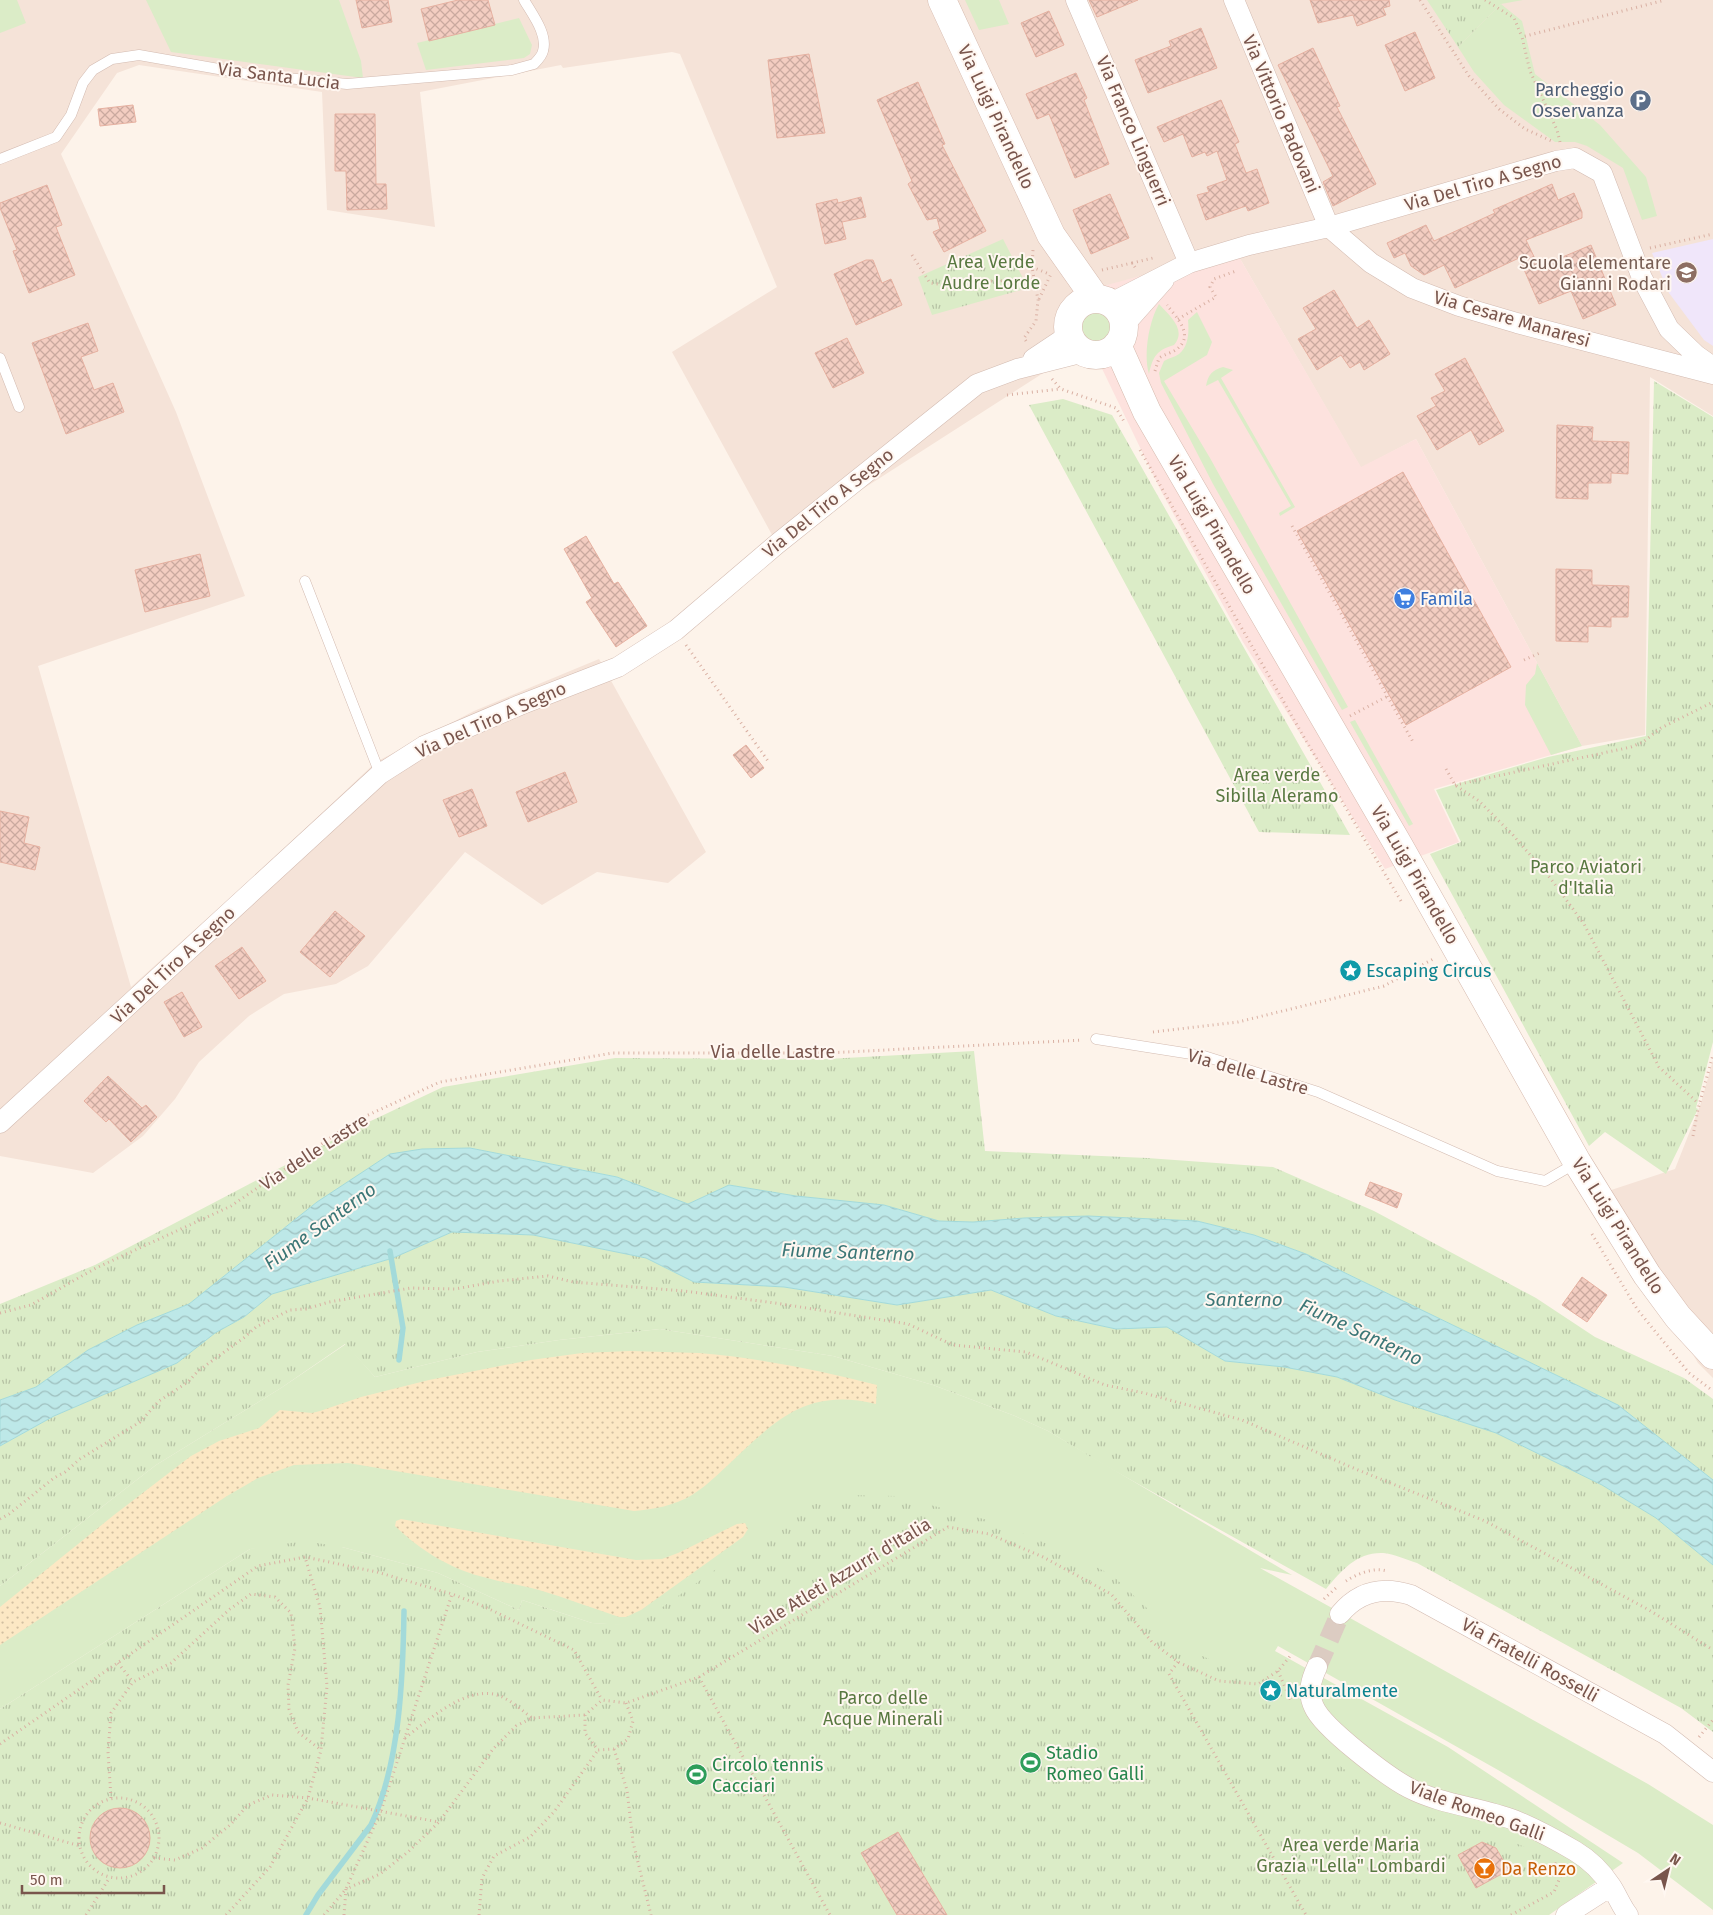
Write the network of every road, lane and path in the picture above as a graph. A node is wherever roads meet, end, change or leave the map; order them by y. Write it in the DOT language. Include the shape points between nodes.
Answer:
graph roads {
  1 [pos="524,0"];
  2 [pos="942,0"];
  3 [pos="1076,0"];
  4 [pos="1234,0"];
  5 [pos="1420,0"];
  6 [pos="1485,0"];
  7 [pos="1644,0"];
  8 [pos="1665,0"];
  9 [pos="1645,5"];
  10 [pos="1522,38"];
  11 [pos="0,160"];
  12 [pos="1329,227"];
  13 [pos="1713,234"];
  14 [pos="1646,244"];
  15 [pos="912,254"];
  16 [pos="1032,267"];
  17 [pos="1181,267"];
  18 [pos="1238,269"];
  19 [pos="1050,274"];
  20 [pos="1034,280"];
  21 [pos="1155,291"];
  22 [pos="1178,319"];
  23 [pos="1096,329"];
  24 [pos="0,358"];
  25 [pos="1713,367"];
  26 [pos="1713,374"];
  27 [pos="1155,379"];
  28 [pos="1061,389"];
  29 [pos="999,397"];
  30 [pos="20,407"];
  31 [pos="1292,526"];
  32 [pos="305,581"];
  33 [pos="676,630"];
  34 [pos="1542,652"];
  35 [pos="1524,660"];
  36 [pos="1713,702"];
  37 [pos="1413,742"];
  38 [pos="768,761"];
  39 [pos="1446,769"];
  40 [pos="380,774"];
  41 [pos="1455,785"];
  42 [pos="1435,958"];
  43 [pos="1152,1032"];
  44 [pos="1096,1039"];
  45 [pos="1713,1054"];
  46 [pos="1699,1104"];
  47 [pos="0,1123"];
  48 [pos="1693,1136"];
  49 [pos="1577,1162"];
  50 [pos="0,1313"];
  51 [pos="1713,1355"];
  52 [pos="0,1519"];
  53 [pos="305,1557"];
  54 [pos="452,1594"];
  55 [pos="1340,1614"];
  56 [pos="1713,1650"];
  57 [pos="1291,1655"];
  58 [pos="1178,1662"];
  59 [pos="118,1663"];
  60 [pos="1317,1667"];
  61 [pos="699,1677"];
  62 [pos="133,1682"];
  63 [pos="602,1700"];
  64 [pos="626,1703"];
  65 [pos="585,1715"];
  66 [pos="532,1718"];
  67 [pos="1713,1720"];
  68 [pos="405,1738"];
  69 [pos="1698,1738"];
  70 [pos="0,1744"];
  71 [pos="614,1749"];
  72 [pos="321,1750"];
  73 [pos="598,1750"];
  74 [pos="1713,1772"];
  75 [pos="111,1798"];
  76 [pos="308,1798"];
  77 [pos="381,1811"];
  78 [pos="439,1822"];
  79 [pos="0,1823"];
  80 [pos="80,1846"];
  81 [pos="154,1858"];
  82 [pos="110,1877"];
  83 [pos="1611,1886"];
  84 [pos="346,1889"];
  85 [pos="86,1915"];
  86 [pos="226,1915"];
  87 [pos="324,1915"];
  88 [pos="344,1915"];
  89 [pos="480,1915"];
  90 [pos="651,1915"];
  91 [pos="830,1915"];
  92 [pos="1306,1915"];
  93 [pos="1566,1915"];
  94 [pos="1628,1915"];
  1 -- 11 [label="lane, Via Santa Lucia" via="543,40 543,52 534,64 512,70 347,84 247,74 139,55 112,59 93,70 56,137"];
  2 -- 23 [label="street, Via Luigi Pirandello"];
  3 -- 17 [label="street, Via Franco Linguerri"];
  4 -- 12 [label="street, Via Vittorio Padovani"];
  5 -- 10 [label="path" via="1469,76 1499,109 1525,129 1561,145 1530,71"];
  6 -- 10 [label="path" via="1514,18"];
  7 -- 9 [label="path"];
  8 -- 9 [label="path"];
  9 -- 10 [label="path"];
  12 -- 17 [label="street, Via Del Tiro A Segno" via="1250,245"];
  12 -- 25 [label="street, Via Del Tiro A Segno" via="1575,158 1602,173 1642,278 1669,328"];
  12 -- 26 [label="street, Via Cesare Manaresi" via="1372,263 1412,288 1443,300 1517,323"];
  13 -- 14 [label="path" via="1648,249"];
  15 -- 20 [label="path" via="930,283 962,287"];
  16 -- 19 [label="path"];
  17 -- 21 [label="street, Via Del Tiro A Segno"];
  17 -- 23 [label="street, Via Del Tiro A Segno"];
  18 -- 22 [label="path" via="1214,279 1210,286 1216,296"];
  21 -- 22 [label="path"];
  21 -- 23 [label="street, Via Del Tiro A Segno"];
  22 -- 27 [label="path" via="1184,326 1182,342 1177,349 1159,358 1154,369"];
  23 -- 33 [label="street, Via Del Tiro A Segno" via="1017,369 977,384 777,544"];
  23 -- 49 [label="street, Via Luigi Pirandello" via="1394,838"];
  24 -- 30 [label="lane"];
  28 -- 29 [label="path"];
  31 -- 37 [label="path"];
  32 -- 40 [label="lane"];
  33 -- 38 [label="path"];
  33 -- 40 [label="street, Via Del Tiro A Segno" via="618,667 424,746"];
  34 -- 35 [label="path"];
  36 -- 41 [label="path" via="1631,747"];
  39 -- 41 [label="path"];
  40 -- 47 [label="street, Via Del Tiro A Segno"];
  41 -- 46 [label="path" via="1480,801 1551,879 1584,924 1659,1067"];
  42 -- 43 [label="path" via="1384,986 1238,1022"];
  44 -- 49 [label="lane, Via delle Lastre" via="1204,1056 1318,1092 1497,1170 1545,1181"];
  44 -- 50 [label="path, Via delle Lastre" via="826,1053 613,1053 440,1082 355,1121 231,1206 96,1268 31,1305"];
  45 -- 46 [label="path"];
  46 -- 48 [label="path"];
  49 -- 51 [label="street, Via Luigi Pirandello" via="1647,1275 1684,1324"];
  52 -- 56 [label="path" via="80,1459 140,1422 159,1401 256,1327 290,1310 411,1288 455,1289 548,1276 573,1282 684,1291 785,1304 908,1324 953,1345 1026,1352 1105,1385 1242,1420 1485,1521 1649,1610"];
  53 -- 54 [label="path" via="377,1572"];
  53 -- 59 [label="path" via="258,1566"];
  53 -- 72 [label="path" via="320,1607 327,1686"];
  54 -- 63 [label="path" via="574,1650"];
  54 -- 68 [label="path"];
  55 -- 74 [label="street, Via Fratelli Rosselli" via="1350,1602 1370,1593 1385,1590 1411,1595 1665,1734"];
  57 -- 58 [label="path, Viale Atleti Azzurri d'Italia" via="1278,1671 1258,1684 1219,1681"];
  58 -- 61 [label="path, Viale Atleti Azzurri d'Italia" via="1152,1642 1111,1594 1043,1557 989,1534 948,1527"];
  58 -- 92 [label="path" via="1169,1674"];
  59 -- 62 [label="path"];
  59 -- 70 [label="path"];
  60 -- 83 [label="street, Viale Romeo Galli" via="1310,1684 1318,1714 1383,1772 1409,1788 1512,1819 1549,1836 1597,1868"];
  61 -- 64 [label="path, Viale Atleti Azzurri d'Italia"];
  61 -- 91 [label="path"];
  62 -- 72 [label="path" via="171,1663 251,1594 275,1596 291,1613 295,1648 288,1685 289,1709 298,1732"];
  62 -- 75 [label="path" via="111,1713 108,1752"];
  63 -- 64 [label="path"];
  63 -- 65 [label="path"];
  64 -- 71 [label="path" via="633,1721 628,1739"];
  65 -- 66 [label="path"];
  65 -- 73 [label="path" via="585,1733"];
  66 -- 68 [label="path" via="509,1701 492,1694 473,1695 444,1708"];
  66 -- 78 [label="path" via="516,1726 493,1749"];
  67 -- 69 [label="path"];
  68 -- 77 [label="path"];
  71 -- 73 [label="path"];
  71 -- 90 [label="path" via="627,1790 633,1842"];
  72 -- 76 [label="path"];
  73 -- 89 [label="path" via="554,1812 530,1838 494,1856 482,1878"];
  75 -- 80 [label="path" via="89,1810 82,1821"];
  75 -- 81 [label="path" via="137,1802 155,1820 159,1833"];
  76 -- 77 [label="path"];
  76 -- 81 [label="path" via="272,1795 248,1805 202,1848 175,1860"];
  76 -- 86 [label="path" via="270,1867"];
  77 -- 78 [label="path"];
  77 -- 84 [label="path"];
  78 -- 84 [label="path" via="380,1874"];
  79 -- 80 [label="path"];
  80 -- 82 [label="path" via="90,1866"];
  81 -- 82 [label="path" via="135,1874"];
  82 -- 85 [label="path"];
  83 -- 93 [label="street"];
  83 -- 94 [label="street, Viale Romeo Galli"];
  84 -- 87 [label="path"];
  84 -- 88 [label="path"];
}
